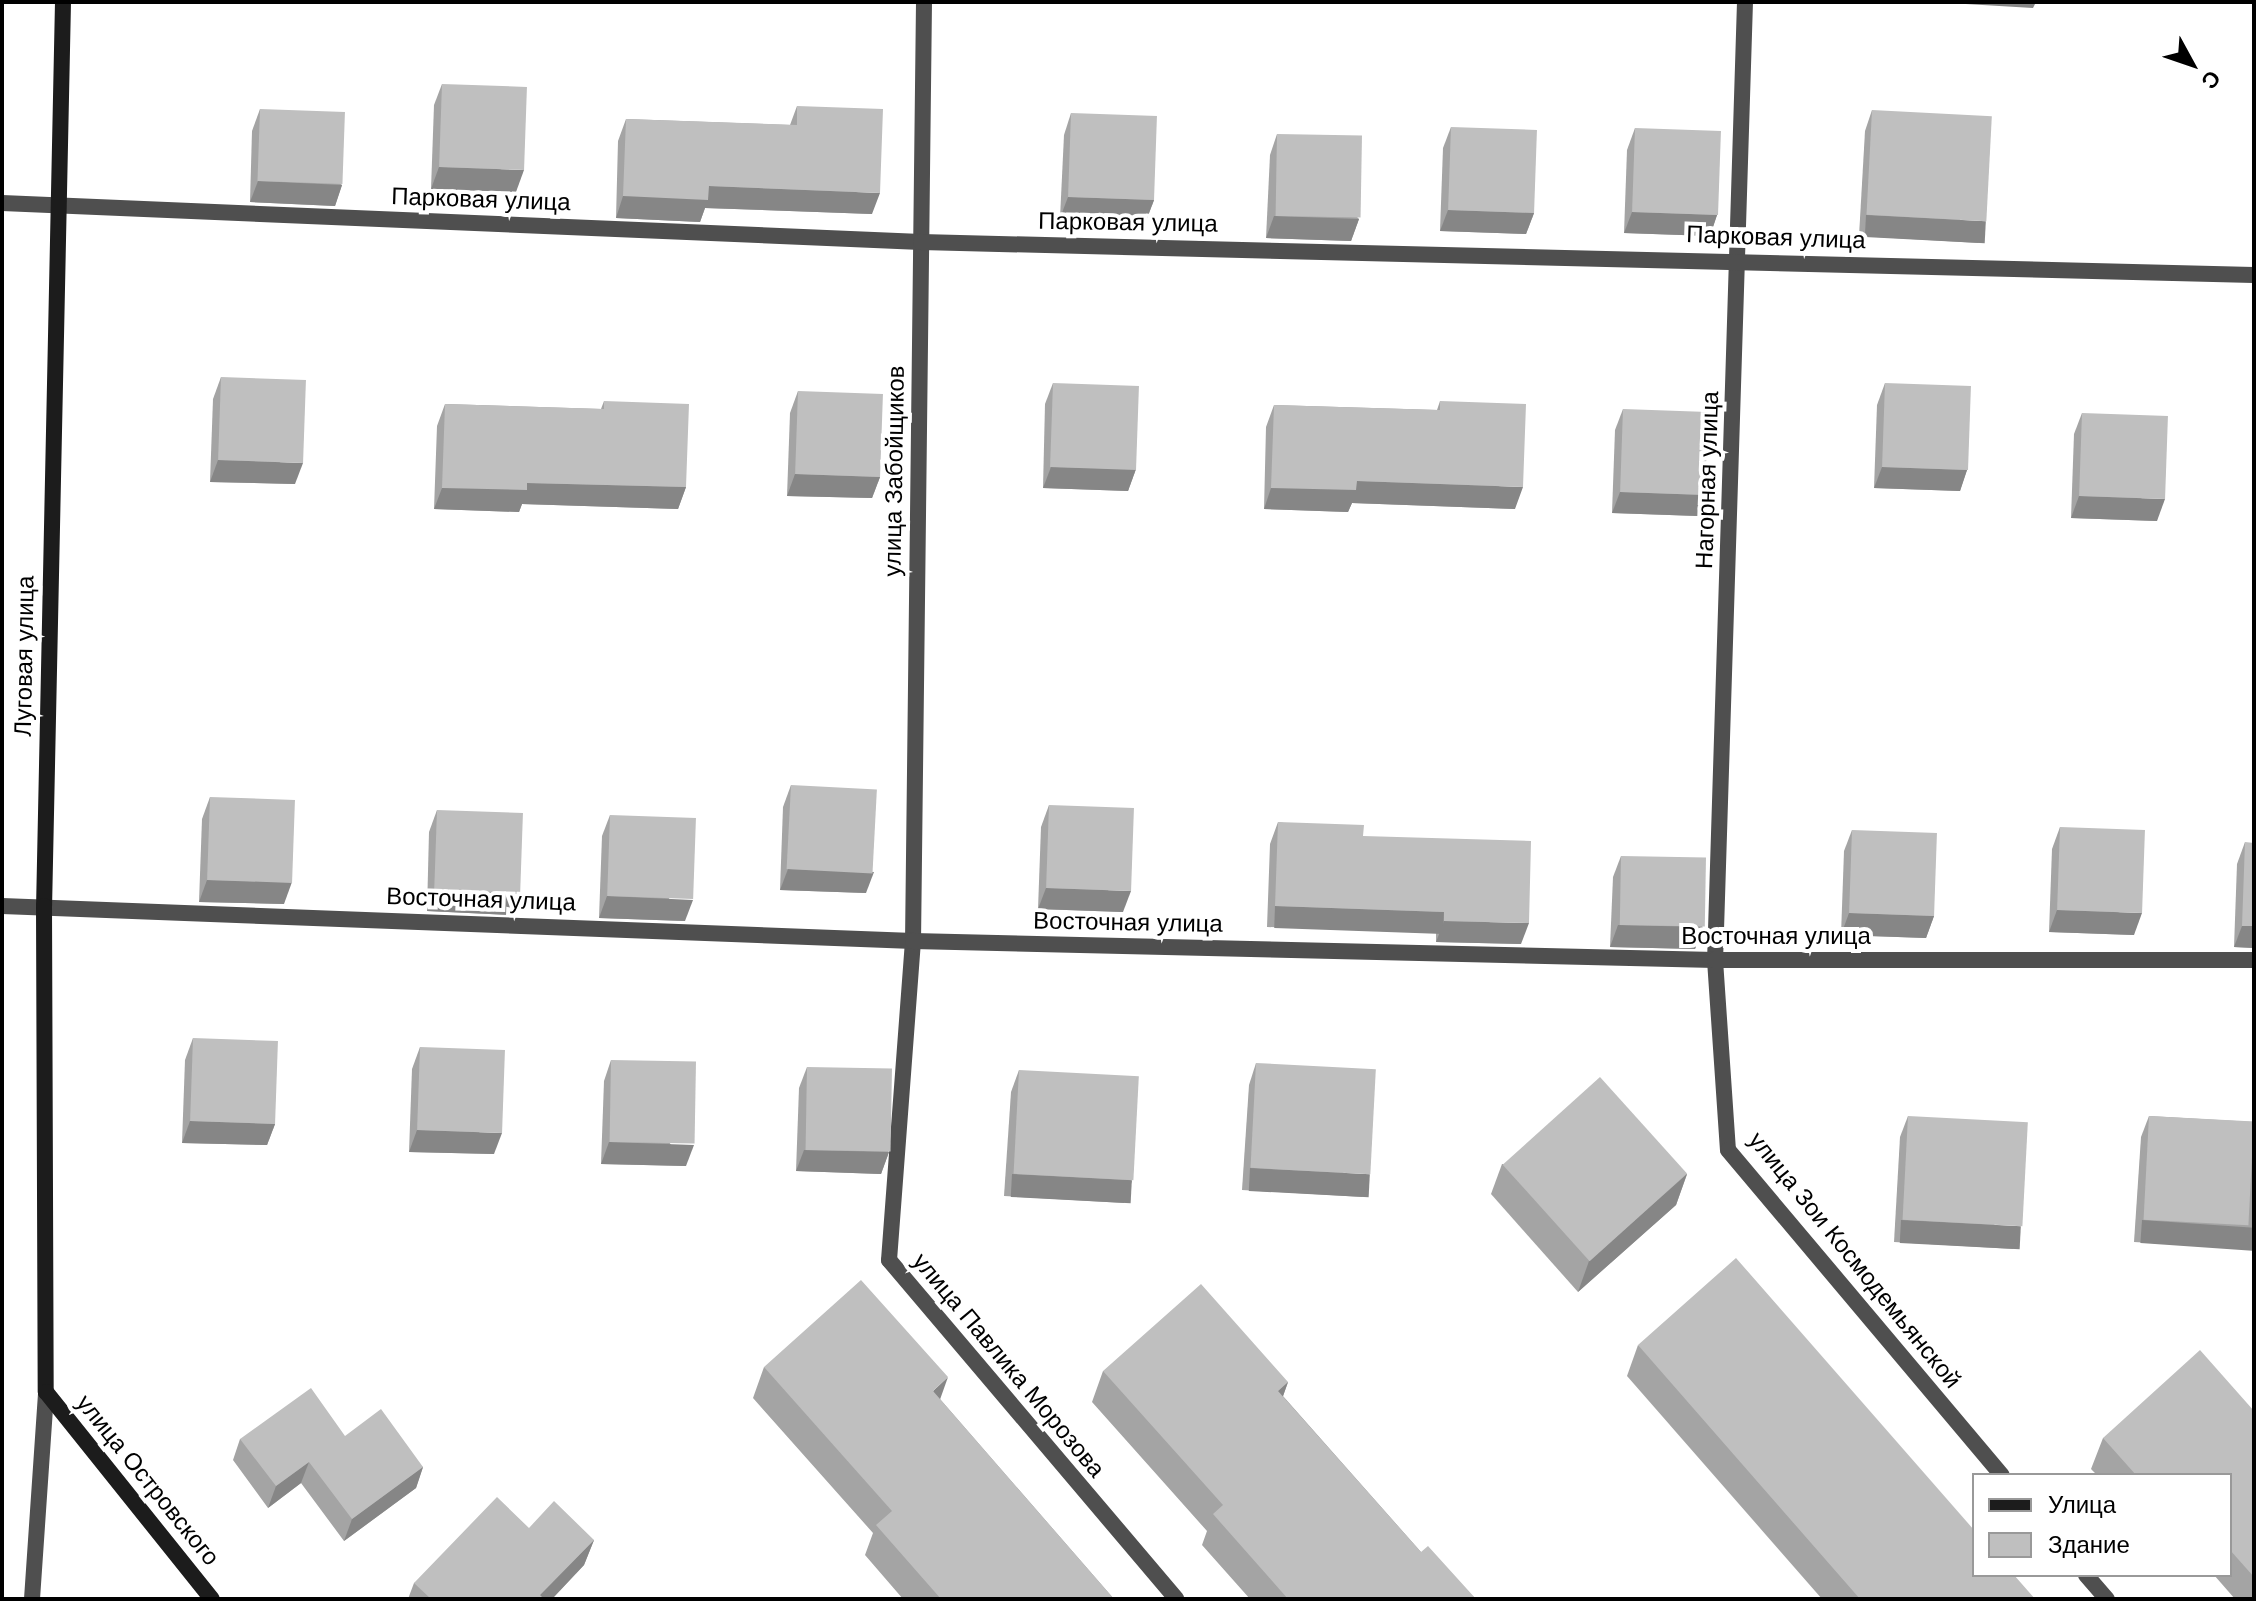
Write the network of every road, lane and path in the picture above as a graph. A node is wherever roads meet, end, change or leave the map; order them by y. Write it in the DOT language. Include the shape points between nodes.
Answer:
graph roads {
  1 [pos="63,2"];
  2 [pos="924,2"];
  3 [pos="1745,2"];
  4 [pos="2,203"];
  5 [pos="56,204"];
  6 [pos="921,242"];
  7 [pos="1738,260"];
  8 [pos="2254,275"];
  9 [pos="2,906"];
  10 [pos="44,906"];
  11 [pos="913,941"];
  12 [pos="1715,960"];
  13 [pos="2254,960"];
  14 [pos="46,1392"];
  15 [pos="2000,1473"];
  16 [pos="2088,1577"];
  17 [pos="32,1599"];
  18 [pos="212,1599"];
  19 [pos="1176,1599"];
  20 [pos="2107,1599"];
  1 -- 5 [label="main road, Луговая улица"];
  2 -- 6 [label="street, улица Забойщиков"];
  3 -- 7 [label="street, Нагорная улица"];
  4 -- 5 [label="street, Парковая улица"];
  5 -- 6 [label="street, Парковая улица"];
  5 -- 10 [label="main road, Луговая улица"];
  6 -- 7 [label="street, Парковая улица"];
  6 -- 11 [label="street, улица Забойщиков"];
  7 -- 8 [label="street, Парковая улица"];
  7 -- 12 [label="street, Нагорная улица"];
  9 -- 10 [label="street, Восточная улица"];
  10 -- 11 [label="street, Восточная улица"];
  10 -- 14 [label="main road, Луговая улица"];
  11 -- 12 [label="street, Восточная улица"];
  11 -- 19 [label="street, улица Павлика Морозова" via="889,1260"];
  12 -- 13 [label="street, Восточная улица"];
  12 -- 15 [label="street, улица Зои Космодемьянской" via="1728,1150"];
  14 -- 17 [label="street, Луговая улица"];
  14 -- 18 [label="main road, улица Островского"];
  16 -- 20 [label="street"];
}
